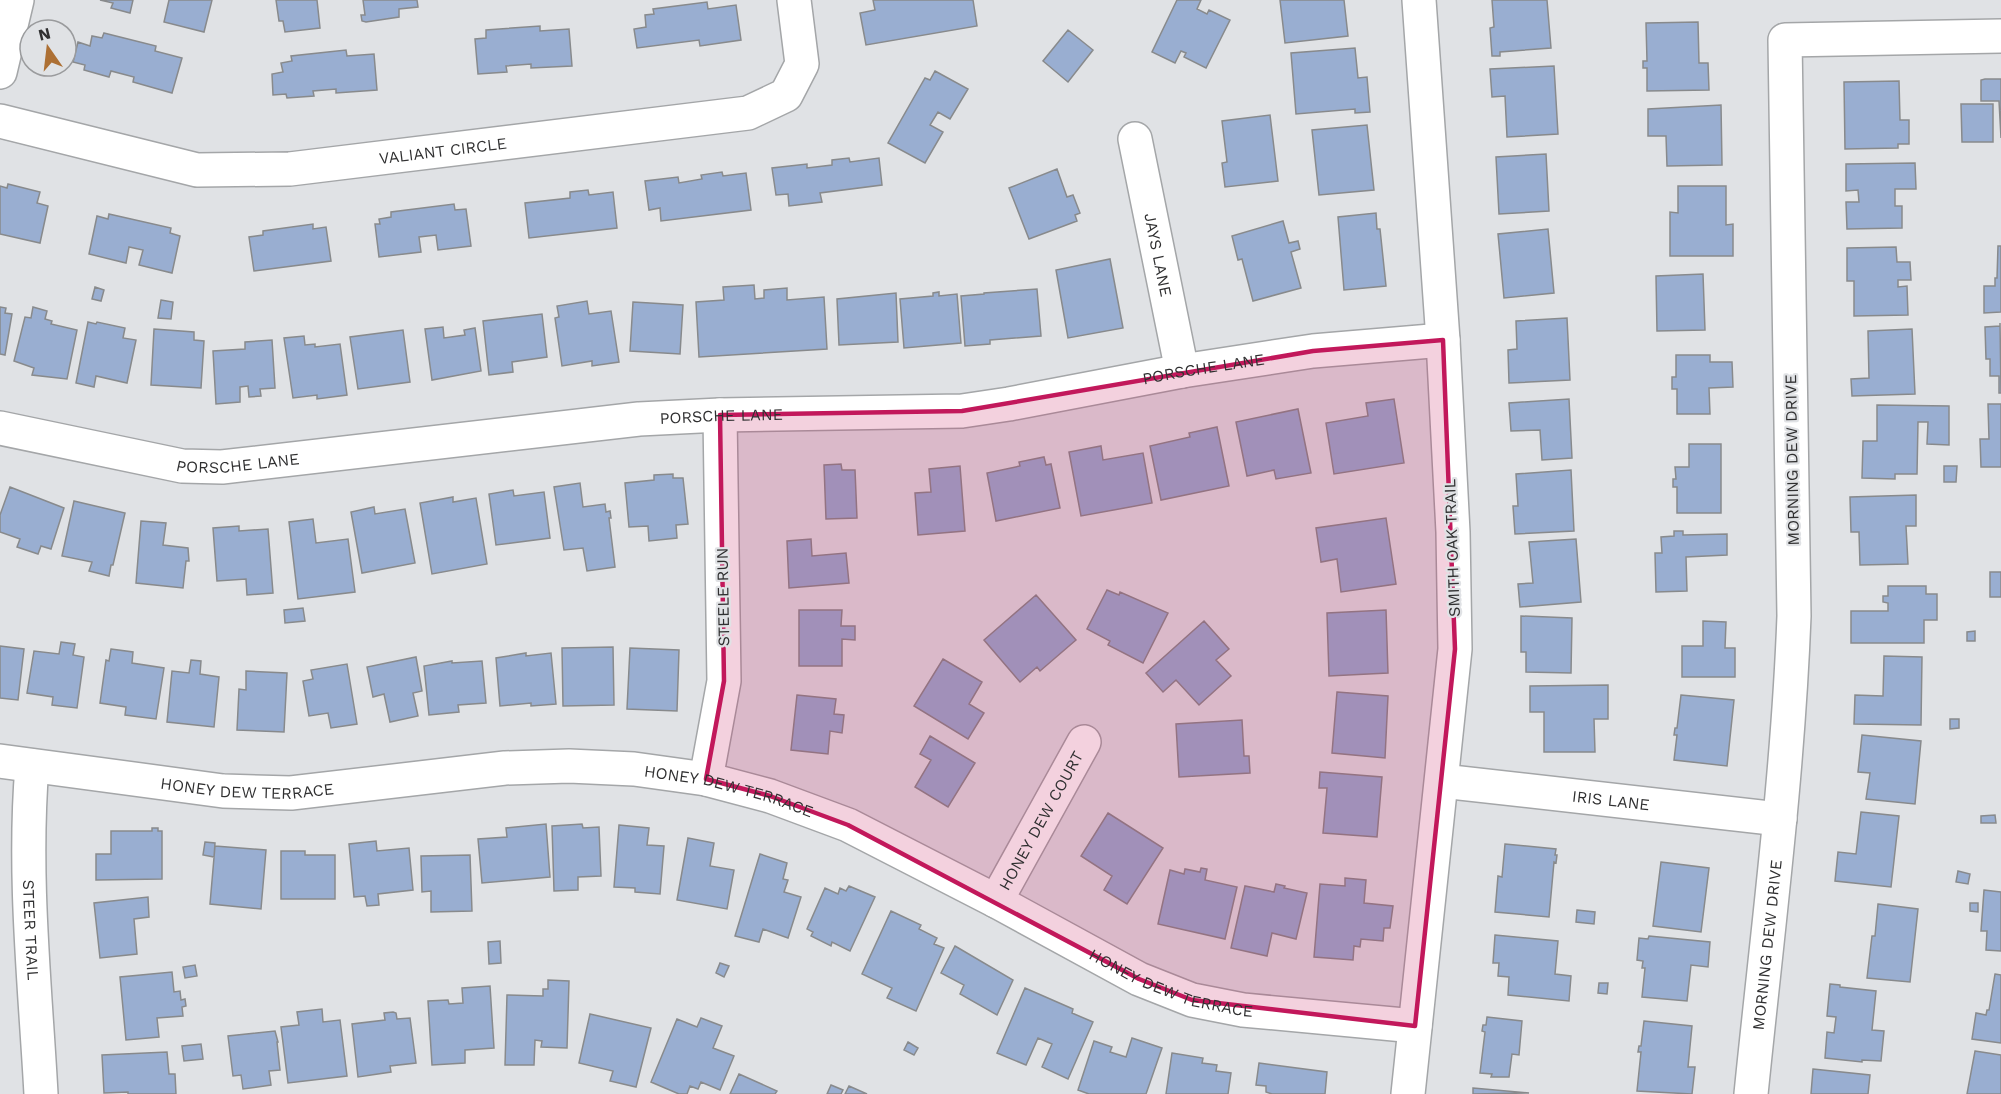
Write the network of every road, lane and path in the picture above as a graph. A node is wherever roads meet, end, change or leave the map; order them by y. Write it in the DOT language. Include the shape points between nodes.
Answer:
graph roads {
  1 [pos="17,0"];
  2 [pos="794,0"];
  3 [pos="1419,0"];
  4 [pos="2001,36"];
  5 [pos="0,72"];
  6 [pos="0,121"];
  7 [pos="1135,139"];
  8 [pos="1443,340"];
  9 [pos="1182,371"];
  10 [pos="720,415"];
  11 [pos="0,428"];
  12 [pos="1084,742"];
  13 [pos="0,761"];
  14 [pos="32,766"];
  15 [pos="706,779"];
  16 [pos="1442,781"];
  17 [pos="1780,819"];
  18 [pos="996,901"];
  19 [pos="1415,1026"];
  20 [pos="41,1094"];
  21 [pos="1408,1094"];
  22 [pos="1751,1094"];
  1 -- 5 [label="street"];
  2 -- 6 [label="street, VALIANT CIRCLE" via="802,64 786,95 748,113 290,169 197,170"];
  3 -- 8 [label="street, SMITH OAK TRAIL"];
  4 -- 17 [label="street, MORNING DEW DRIVE" via="1785,40 1794,616"];
  7 -- 9 [label="street, JAYS LANE"];
  8 -- 9 [label="street, PORSCHE LANE" via="1313,351"];
  8 -- 16 [label="street, SMITH OAK TRAIL" via="1455,649"];
  9 -- 10 [label="street, PORSCHE LANE" via="962,411"];
  10 -- 11 [label="street, PORSCHE LANE" via="639,419 222,467 171,465"];
  10 -- 15 [label="street, STEELE RUN" via="724,681"];
  12 -- 18 [label="street, HONEY DEW COURT"];
  13 -- 14 [label="street, HONEY DEW TERRACE"];
  14 -- 15 [label="street, HONEY DEW TERRACE" via="259,793 559,766 634,769"];
  14 -- 20 [label="street, STEER TRAIL" via="28,863"];
  15 -- 18 [label="street, HONEY DEW TERRACE" via="770,796 848,825"];
  16 -- 17 [label="street, IRIS LANE"];
  16 -- 19 [label="street, SMITH OAK TRAIL"];
  17 -- 22 [label="street, MORNING DEW DRIVE"];
  18 -- 19 [label="street, HONEY DEW TERRACE" via="1138,980 1192,1000 1243,1010"];
  19 -- 21 [label="street, SMITH OAK TRAIL"];
}
